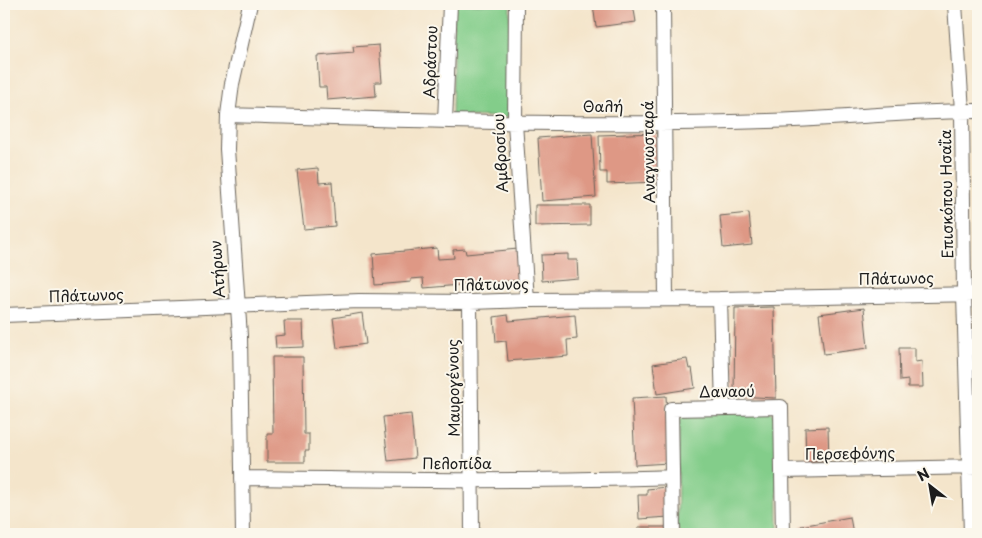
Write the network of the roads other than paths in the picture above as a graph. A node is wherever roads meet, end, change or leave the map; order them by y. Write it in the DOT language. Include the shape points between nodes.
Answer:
graph roads {
  1 [pos="250,4"];
  2 [pos="450,4"];
  3 [pos="516,4"];
  4 [pos="663,4"];
  5 [pos="955,4"];
  6 [pos="962,111"];
  7 [pos="978,111"];
  8 [pos="228,115"];
  9 [pos="445,121"];
  10 [pos="514,123"];
  11 [pos="664,123"];
  12 [pos="964,294"];
  13 [pos="978,294"];
  14 [pos="666,299"];
  15 [pos="720,299"];
  16 [pos="527,300"];
  17 [pos="470,302"];
  18 [pos="237,306"];
  19 [pos="4,315"];
  20 [pos="723,408"];
  21 [pos="974,467"];
  22 [pos="782,471"];
  23 [pos="672,477"];
  24 [pos="242,478"];
  25 [pos="472,480"];
  26 [pos="243,534"];
  27 [pos="472,534"];
  28 [pos="673,534"];
  29 [pos="783,534"];
  30 [pos="971,534"];
  1 -- 8 [label="street, Ατήρων"];
  2 -- 9 [label="street, Αδράστου"];
  3 -- 10 [label="street, Αμβροσίου"];
  4 -- 11 [label="street, Αναγνωσταρά"];
  5 -- 6 [label="street, Επισκόπου Ησαΐα"];
  6 -- 7 [label="street, Θαλή"];
  6 -- 11 [label="street, Θαλή" via="768,122"];
  6 -- 12 [label="street, Επισκόπου Ησαΐα"];
  8 -- 9 [label="street, Θαλή"];
  8 -- 18 [label="street, Ατήρων" via="227,158"];
  9 -- 10 [label="street, Θαλή"];
  10 -- 11 [label="street, Θαλή"];
  10 -- 16 [label="street, Αμβροσίου"];
  11 -- 14 [label="street, Αναγνωσταρά"];
  12 -- 13 [label="street, Πλάτωνος"];
  12 -- 15 [label="street, Πλάτωνος"];
  12 -- 21 [label="street, Επισκόπου Ησαΐα"];
  14 -- 15 [label="street, Πλάτωνος"];
  14 -- 16 [label="street, Πλάτωνος"];
  15 -- 20 [label="street"];
  16 -- 17 [label="street, Πλάτωνος"];
  17 -- 18 [label="street, Πλάτωνος" via="359,301"];
  17 -- 25 [label="street, Μαυρογένους"];
  18 -- 19 [label="street, Πλάτωνος"];
  18 -- 24 [label="street, Ατήρων"];
  20 -- 22 [label="street, Δαναού" via="781,407"];
  20 -- 23 [label="street, Δαναού" via="671,409"];
  21 -- 22 [label="street, Περσεφόνης"];
  21 -- 30 [label="street, Επισκόπου Ησαΐα"];
  22 -- 29 [label="street, Δαναού"];
  23 -- 25 [label="street, Πελοπίδα"];
  23 -- 28 [label="street, Δαναού"];
  24 -- 25 [label="street, Πελοπίδα"];
  24 -- 26 [label="street, Ατήρων"];
  25 -- 27 [label="street, Μαυρογένους"];
}
